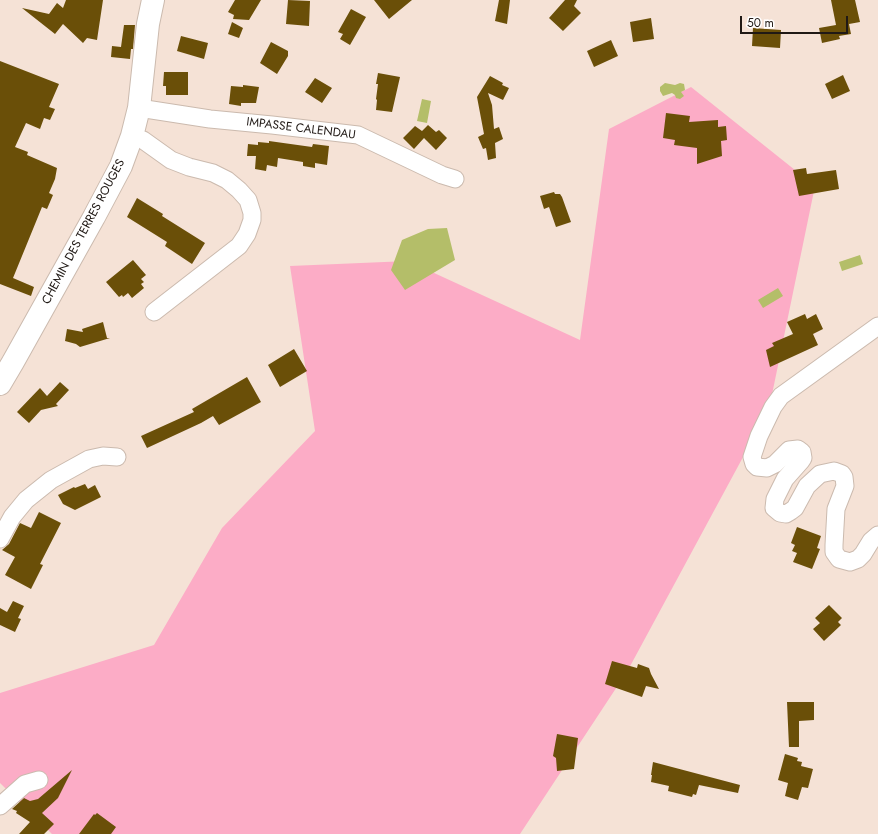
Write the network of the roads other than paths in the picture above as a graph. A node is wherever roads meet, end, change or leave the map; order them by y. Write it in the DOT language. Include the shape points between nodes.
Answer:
graph roads {
  1 [pos="153,0"];
  2 [pos="139,108"];
  3 [pos="132,136"];
  4 [pos="455,179"];
  5 [pos="154,312"];
  6 [pos="878,326"];
  7 [pos="0,384"];
  8 [pos="117,457"];
  9 [pos="878,535"];
  10 [pos="0,539"];
  11 [pos="39,780"];
  12 [pos="0,806"];
  1 -- 2 [label="main road, CHEMIN DES TERRES ROUGES"];
  2 -- 3 [label="main road, CHEMIN DES TERRES ROUGES"];
  2 -- 4 [label="street, IMPASSE CALENDAU" via="210,119 358,135"];
  3 -- 5 [label="street" via="143,140 176,162 228,180 248,200 252,213 247,234 239,246"];
  3 -- 7 [label="main road, CHEMIN DES TERRES ROUGES" via="115,178"];
  6 -- 9 [label="street" via="781,396 773,407 752,456 757,467 767,468 789,450 798,449 802,452 801,461 785,479 775,499 774,508 780,513 786,514 794,508 807,486 820,474 834,471 842,474 845,486 836,509 834,545 834,552 839,559 850,562 858,560"];
  8 -- 10 [label="street" via="89,459 51,480 26,500 12,517"];
  11 -- 12 [label="street" via="25,784"];
}
